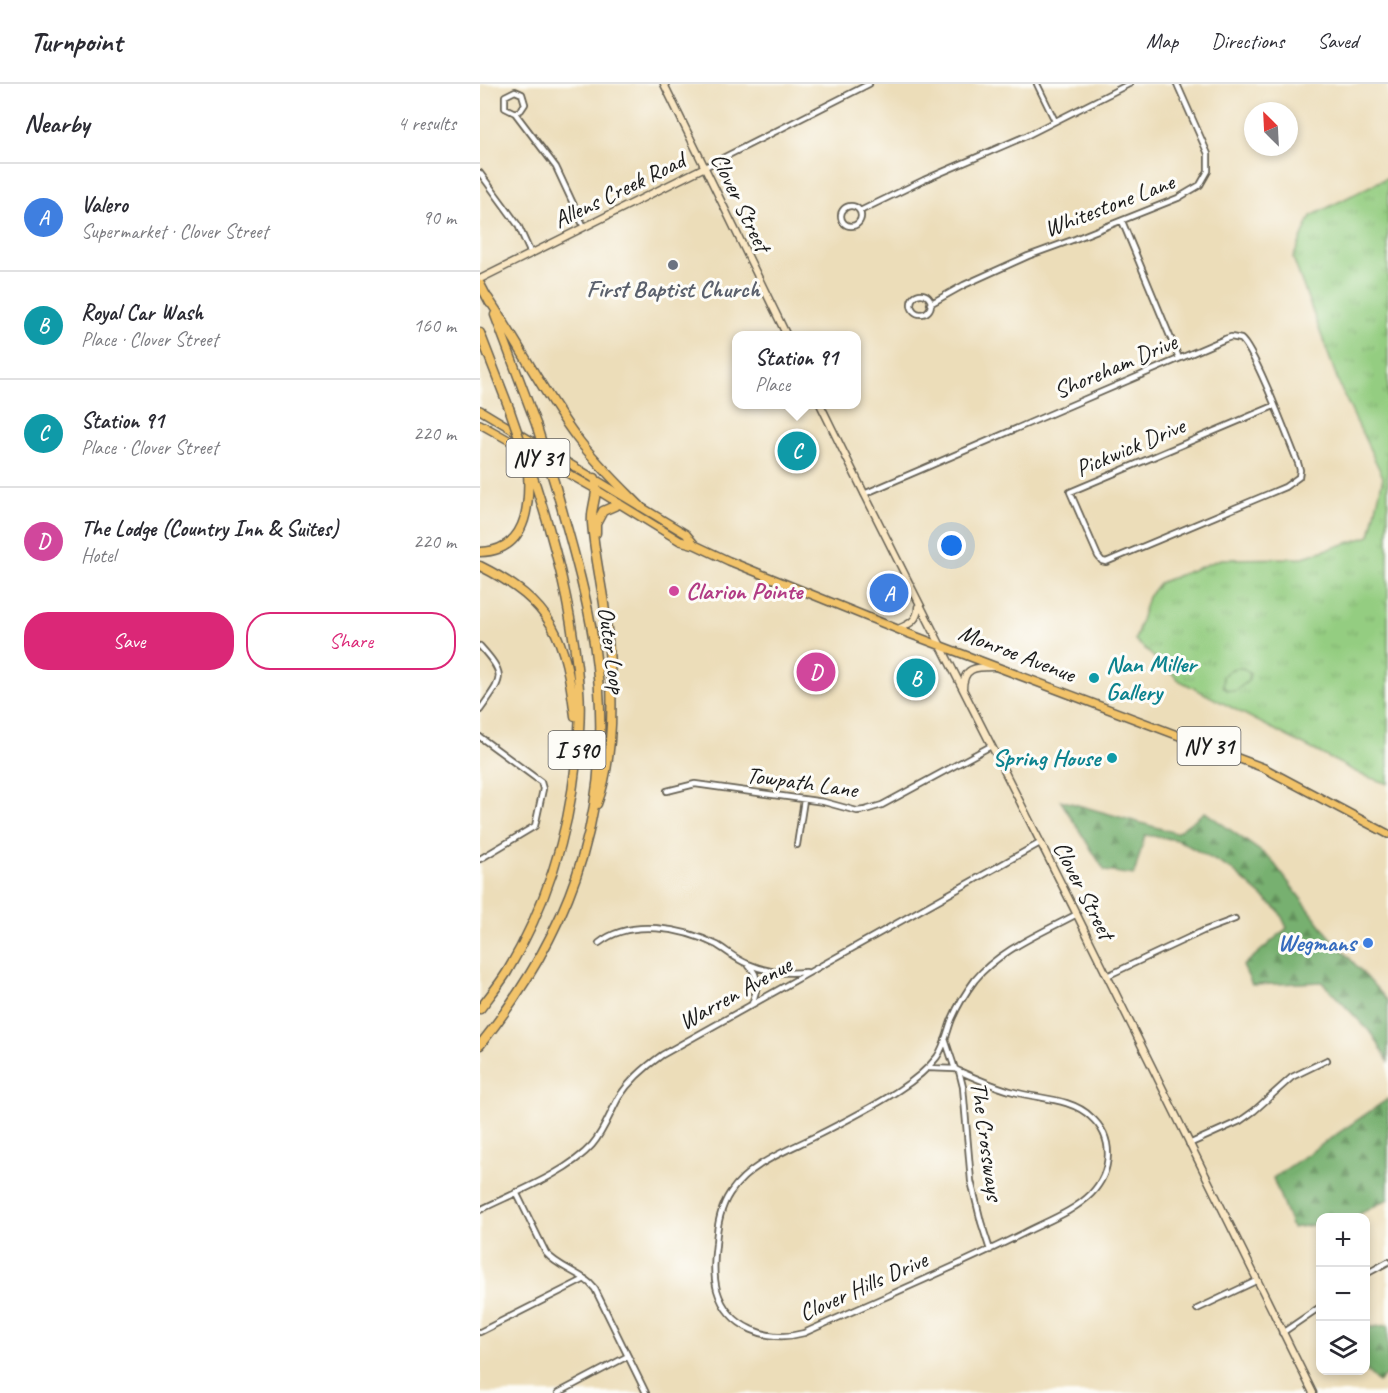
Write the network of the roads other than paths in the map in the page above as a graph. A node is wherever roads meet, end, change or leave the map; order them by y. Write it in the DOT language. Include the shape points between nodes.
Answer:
graph roads {
  1 [pos="664,84"];
  2 [pos="869,84"];
  3 [pos="1037,84"];
  4 [pos="1129,84"];
  5 [pos="1177,84"];
  6 [pos="515,113"];
  7 [pos="1055,121"];
  8 [pos="705,167"];
  9 [pos="480,173"];
  10 [pos="860,211"];
  11 [pos="1122,221"];
  12 [pos="584,227"];
  13 [pos="531,254"];
  14 [pos="480,279"];
  15 [pos="480,284"];
  16 [pos="488,298"];
  17 [pos="930,304"];
  18 [pos="785,331"];
  19 [pos="480,333"];
  20 [pos="1179,358"];
  21 [pos="1274,406"];
  22 [pos="822,409"];
  23 [pos="480,410"];
  24 [pos="480,424"];
  25 [pos="531,473"];
  26 [pos="1299,477"];
  27 [pos="595,478"];
  28 [pos="597,490"];
  29 [pos="864,494"];
  30 [pos="619,504"];
  31 [pos="640,506"];
  32 [pos="695,545"];
  33 [pos="480,552"];
  34 [pos="596,552"];
  35 [pos="480,566"];
  36 [pos="918,603"];
  37 [pos="898,629"];
  38 [pos="940,645"];
  39 [pos="480,646"];
  40 [pos="999,666"];
  41 [pos="964,693"];
  42 [pos="480,710"];
  43 [pos="480,737"];
  44 [pos="578,743"];
  45 [pos="991,747"];
  46 [pos="667,791"];
  47 [pos="804,800"];
  48 [pos="594,813"];
  49 [pos="1388,834"];
  50 [pos="1040,843"];
  51 [pos="797,845"];
  52 [pos="480,860"];
  53 [pos="1077,914"];
  54 [pos="1235,920"];
  55 [pos="599,943"];
  56 [pos="747,964"];
  57 [pos="809,972"];
  58 [pos="1107,976"];
  59 [pos="752,1004"];
  60 [pos="480,1009"];
  61 [pos="945,1039"];
  62 [pos="480,1045"];
  63 [pos="1327,1060"];
  64 [pos="927,1068"];
  65 [pos="957,1070"];
  66 [pos="1189,1143"];
  67 [pos="516,1192"];
  68 [pos="480,1210"];
  69 [pos="990,1250"];
  70 [pos="1388,1262"];
  71 [pos="1370,1271"];
  72 [pos="585,1279"];
  73 [pos="1256,1281"];
  74 [pos="1197,1309"];
  75 [pos="1316,1310"];
  76 [pos="480,1332"];
  77 [pos="1282,1333"];
  78 [pos="628,1356"];
  79 [pos="558,1393"];
  80 [pos="646,1393"];
  81 [pos="1313,1393"];
  1 -- 8 [label="main road, Clover Street"];
  2 -- 8 [label="street, Allens Creek Road"];
  3 -- 7 [label="street"];
  4 -- 7 [label="street"];
  5 -- 11 [label="street, Whitestone Lane" via="1206,147 1208,171 1203,182 1191,192"];
  6 -- 6 [label="street" via="525,104 522,94 508,93 504,100 507,110"];
  6 -- 12 [label="street" via="556,167"];
  7 -- 10 [label="street"];
  8 -- 12 [label="main road, Allens Creek Road"];
  8 -- 18 [label="main road, Clover Street"];
  9 -- 13 [label="street" via="518,225"];
  10 -- 10 [label="street" via="845,207 842,223 855,226 860,221"];
  11 -- 17 [label="street, Whitestone Lane" via="1028,256"];
  11 -- 20 [label="street"];
  12 -- 13 [label="main road, Allens Creek Road"];
  13 -- 14 [label="main road, Allens Creek Road"];
  15 -- 16 [label="highway, Outer Loop / I 590"];
  16 -- 31 [label="highway" via="577,438"];
  16 -- 48 [label="highway, Outer Loop / I 590, bridge" via="556,488 594,641 600,708"];
  17 -- 17 [label="street, Whitestone Lane" via="920,294 911,306 920,314"];
  19 -- 25 [label="highway, bridge"];
  20 -- 21 [label="street, Shoreham Drive" via="1231,337 1241,339 1250,350"];
  20 -- 29 [label="street, Shoreham Drive"];
  21 -- 26 [label="street, Shoreham Drive" via="1299,465"];
  21 -- 26 [label="street, Pickwick Drive" via="1070,492 1098,556 1106,562 1287,487"];
  22 -- 29 [label="main road, Clover Street"];
  23 -- 27 [label="main road, Monroe Avenue / NY 31"];
  24 -- 28 [label="main road, Monroe Avenue / NY 31"];
  25 -- 33 [label="highway" via="527,510 519,532 498,550"];
  25 -- 44 [label="highway, Outer Loop / I 590" via="573,633 579,691"];
  27 -- 28 [label="highway"];
  27 -- 31 [label="main road, Monroe Avenue / NY 31"];
  28 -- 30 [label="main road, Monroe Avenue / NY 31"];
  28 -- 34 [label="highway" via="591,520"];
  29 -- 36 [label="main road, Clover Street"];
  30 -- 32 [label="main road, Monroe Avenue / NY 31" via="680,541"];
  30 -- 34 [label="highway" via="603,511 596,524"];
  31 -- 32 [label="main road, Monroe Avenue / NY 31" via="686,534"];
  32 -- 37 [label="main road, Monroe Avenue / NY 31"];
  34 -- 48 [label="highway" via="612,673 612,714 604,782"];
  35 -- 44 [label="highway" via="521,590 539,608 559,639 567,664"];
  36 -- 37 [label="main road" via="915,620"];
  36 -- 38 [label="main road, Clover Street"];
  37 -- 38 [label="main road, Monroe Avenue / NY 31"];
  38 -- 40 [label="main road, Monroe Avenue / NY 31"];
  38 -- 41 [label="main road, Clover Street"];
  39 -- 42 [label="street" via="500,676"];
  40 -- 41 [label="main road" via="969,671 964,679"];
  40 -- 49 [label="main road, Monroe Avenue / NY 31" via="1264,768"];
  41 -- 45 [label="main road, Clover Street"];
  43 -- 52 [label="street" via="538,778 543,789 535,826"];
  44 -- 60 [label="highway, Outer Loop / I 590" via="560,853 543,901 506,973"];
  45 -- 47 [label="street, Towpath Lane" via="874,808 848,810"];
  45 -- 50 [label="main road, Clover Street"];
  46 -- 47 [label="street, Towpath Lane" via="694,784"];
  47 -- 51 [label="street"];
  48 -- 62 [label="highway, Outer Loop / I 590" via="573,890 551,937 510,1008"];
  50 -- 53 [label="main road, Clover Street"];
  50 -- 57 [label="street, Warren Avenue"];
  53 -- 58 [label="main road, Clover Street"];
  53 -- 61 [label="street, Clover Hills Drive" via="985,969 964,996"];
  54 -- 58 [label="street"];
  55 -- 56 [label="street" via="622,931 668,930 707,941"];
  56 -- 57 [label="street" via="765,970"];
  56 -- 59 [label="street" via="757,980"];
  57 -- 59 [label="street, Warren Avenue"];
  58 -- 66 [label="main road, Clover Street"];
  59 -- 67 [label="street, Warren Avenue" via="652,1063 624,1089 601,1134 583,1154"];
  61 -- 64 [label="street, Clover Hills Drive" via="938,1056"];
  61 -- 65 [label="street"];
  63 -- 66 [label="street" via="1292,1077 1240,1121"];
  64 -- 65 [label="street, Clover Hills Drive"];
  64 -- 69 [label="street, Clover Hills Drive" via="876,1104 760,1164 735,1187 721,1212 717,1235 715,1276 719,1296 730,1314 752,1330 775,1337 794,1335"];
  65 -- 69 [label="street, The Crossways" via="963,1087 973,1193"];
  65 -- 69 [label="street, Clover Hills Drive" via="1008,1091 1081,1109 1096,1121 1107,1141 1106,1171 1093,1192 1079,1204"];
  66 -- 73 [label="main road, Clover Street"];
  67 -- 68 [label="street, Warren Avenue"];
  67 -- 72 [label="street" via="546,1252"];
  70 -- 71 [label="street"];
  72 -- 76 [label="street"];
  72 -- 78 [label="street" via="599,1297"];
  73 -- 74 [label="street"];
  73 -- 77 [label="main road, Clover Street"];
  75 -- 77 [label="street"];
  77 -- 81 [label="main road, Clover Street"];
  78 -- 79 [label="street"];
  78 -- 80 [label="street"];
}
